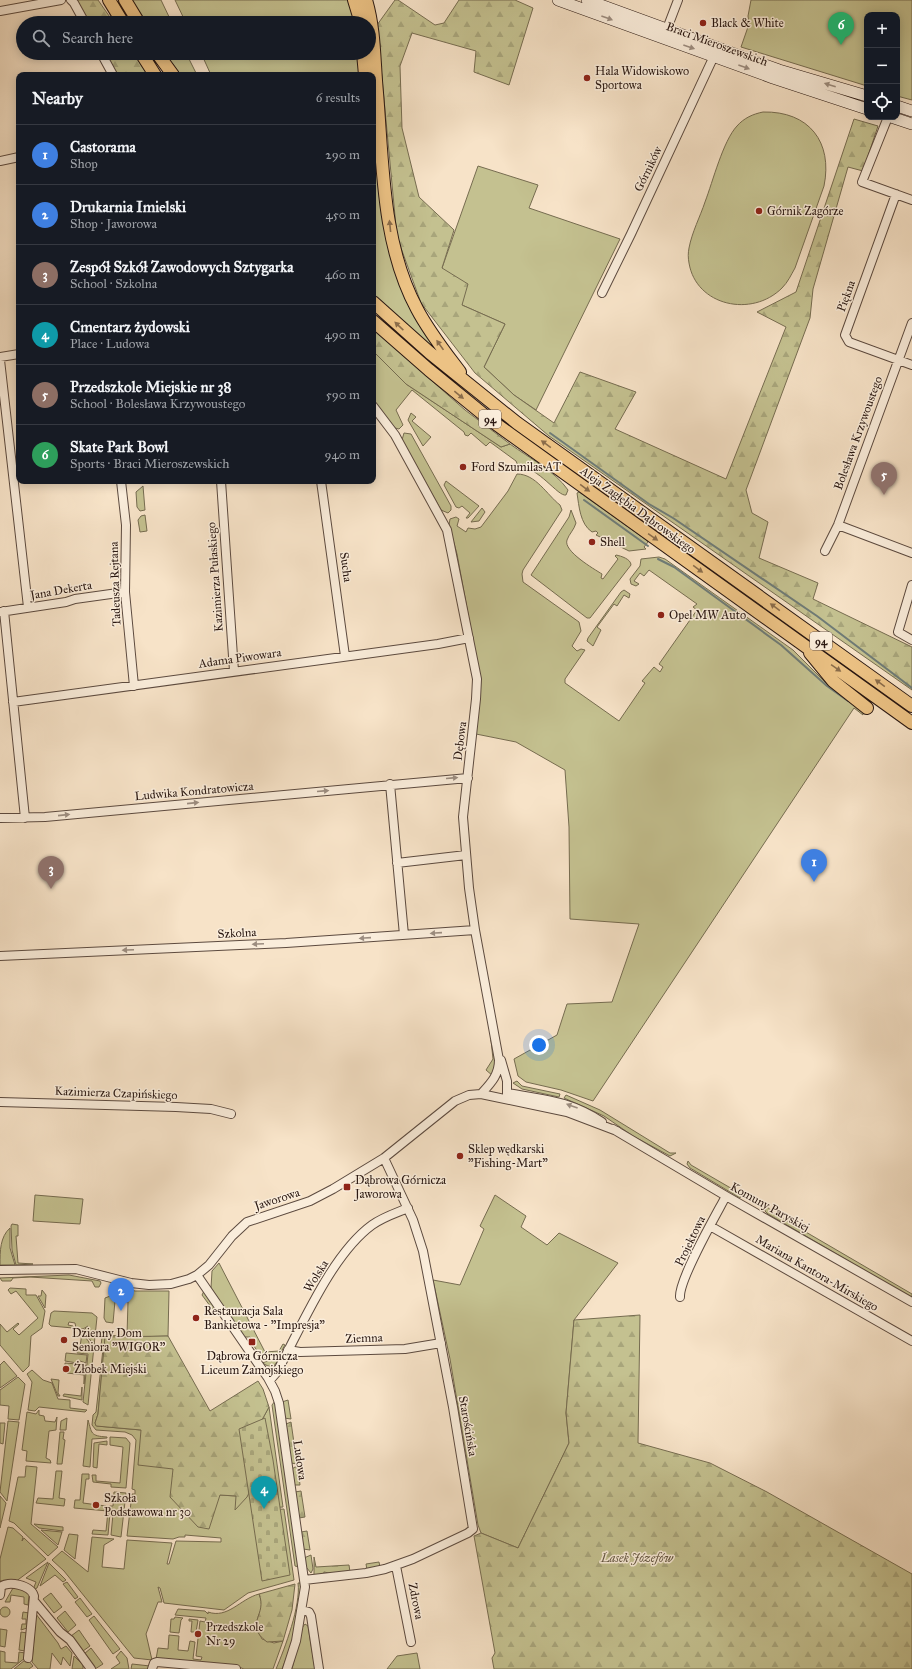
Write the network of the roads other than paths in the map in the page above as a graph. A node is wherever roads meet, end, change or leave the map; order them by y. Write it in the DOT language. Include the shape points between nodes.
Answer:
graph roads {
  1 [pos="61,0"];
  2 [pos="71,0"];
  3 [pos="102,0"];
  4 [pos="109,0"];
  5 [pos="125,0"];
  6 [pos="354,0"];
  7 [pos="366,0"];
  8 [pos="558,0"];
  9 [pos="587,0"];
  10 [pos="678,0"];
  11 [pos="0,11"];
  12 [pos="81,16"];
  13 [pos="117,16"];
  14 [pos="119,16"];
  15 [pos="135,16"];
  16 [pos="359,16"];
  17 [pos="370,16"];
  18 [pos="666,34"];
  19 [pos="714,56"];
  20 [pos="105,60"];
  21 [pos="145,60"];
  22 [pos="163,60"];
  23 [pos="364,60"];
  24 [pos="375,60"];
  25 [pos="111,72"];
  26 [pos="153,72"];
  27 [pos="171,72"];
  28 [pos="366,72"];
  29 [pos="376,72"];
  30 [pos="376,72"];
  31 [pos="864,95"];
  32 [pos="900,107"];
  33 [pos="864,108"];
  34 [pos="912,111"];
  35 [pos="887,120"];
  36 [pos="900,120"];
  37 [pos="912,124"];
  38 [pos="16,158"];
  39 [pos="0,161"];
  40 [pos="896,194"];
  41 [pos="912,200"];
  42 [pos="602,293"];
  43 [pos="376,305"];
  44 [pos="912,323"];
  45 [pos="376,324"];
  46 [pos="16,354"];
  47 [pos="0,357"];
  48 [pos="0,360"];
  49 [pos="898,360"];
  50 [pos="912,365"];
  51 [pos="471,387"];
  52 [pos="376,410"];
  53 [pos="121,484"];
  54 [pos="221,484"];
  55 [pos="321,484"];
  56 [pos="838,525"];
  57 [pos="825,551"];
  58 [pos="912,553"];
  59 [pos="912,585"];
  60 [pos="125,592"];
  61 [pos="28,608"];
  62 [pos="2,612"];
  63 [pos="469,638"];
  64 [pos="912,640"];
  65 [pos="805,645"];
  66 [pos="345,656"];
  67 [pos="234,671"];
  68 [pos="134,686"];
  69 [pos="13,702"];
  70 [pos="912,706"];
  71 [pos="867,708"];
  72 [pos="912,723"];
  73 [pos="468,778"];
  74 [pos="390,784"];
  75 [pos="0,818"];
  76 [pos="25,818"];
  77 [pos="466,855"];
  78 [pos="397,863"];
  79 [pos="475,930"];
  80 [pos="404,935"];
  81 [pos="0,956"];
  82 [pos="499,1051"];
  83 [pos="481,1094"];
  84 [pos="508,1096"];
  85 [pos="0,1102"];
  86 [pos="232,1114"];
  87 [pos="384,1158"];
  88 [pos="726,1196"];
  89 [pos="408,1208"];
  90 [pos="710,1226"];
  91 [pos="0,1270"];
  92 [pos="197,1275"];
  93 [pos="680,1297"];
  94 [pos="912,1302"];
  95 [pos="912,1341"];
  96 [pos="441,1344"];
  97 [pos="288,1350"];
  98 [pos="270,1380"];
  99 [pos="396,1566"];
  100 [pos="304,1580"];
  101 [pos="0,1595"];
  102 [pos="34,1601"];
  103 [pos="302,1610"];
  104 [pos="411,1642"];
  105 [pos="28,1658"];
  106 [pos="91,1669"];
  107 [pos="152,1669"];
  108 [pos="236,1669"];
  109 [pos="287,1669"];
  110 [pos="319,1669"];
  1 -- 11 [label="street"];
  2 -- 12 [label="street"];
  3 -- 13 [label="main road"];
  4 -- 14 [label="main road"];
  5 -- 15 [label="main road"];
  6 -- 16 [label="main road"];
  17 -- 7 [label="main road, one-way"];
  8 -- 18 [label="main road, Braci Mieroszewskich, one-way"];
  9 -- 18 [label="main road, Braci Mieroszewskich"];
  10 -- 18 [label="street"];
  18 -- 19 [label="main road, Braci Mieroszewskich, one-way"];
  31 -- 18 [label="main road, Braci Mieroszewskich, one-way"];
  19 -- 33 [label="main road, Braci Mieroszewskich, one-way"];
  19 -- 42 [label="street, Górników"];
  20 -- 25 [label="street"];
  21 -- 26 [label="main road"];
  22 -- 27 [label="main road"];
  23 -- 28 [label="main road"];
  30 -- 24 [label="main road, one-way"];
  51 -- 29 [label="main road, one-way" via="440,346 417,309 394,249"];
  32 -- 34 [label="main road"];
  35 -- 40 [label="street" via="862,182"];
  36 -- 37 [label="main road"];
  38 -- 39 [label="street"];
  40 -- 41 [label="street"];
  40 -- 49 [label="street, Piękna" via="845,335 850,342"];
  51 -- 43 [label="main road, Aleja Zagłębia Dąbrowskiego / 94, one-way"];
  44 -- 49 [label="street, Bolesława Krzywoustego"];
  45 -- 65 [label="main road, Aleja Zagłębia Dąbrowskiego / 94, one-way" via="489,419"];
  46 -- 47 [label="street"];
  48 -- 61 [label="street"];
  49 -- 50 [label="street, Piękna"];
  49 -- 56 [label="street, Bolesława Krzywoustego"];
  70 -- 51 [label="main road, Aleja Zagłębia Dąbrowskiego / 94, one-way" via="536,437"];
  52 -- 63 [label="street, Dębowa" via="395,435 448,530"];
  53 -- 60 [label="street, Tadeusza Rejtana" via="126,525"];
  54 -- 67 [label="street, Kazimierza Pułaskiego"];
  55 -- 66 [label="street, Sucha"];
  56 -- 57 [label="street, Bolesława Krzywoustego"];
  56 -- 58 [label="street"];
  59 -- 64 [label="street" via="898,632"];
  60 -- 61 [label="street, Jana Dekerta" via="75,598 66,602"];
  60 -- 68 [label="street, Tadeusza Rejtana"];
  61 -- 62 [label="street, Jana Dekerta"];
  62 -- 69 [label="street"];
  63 -- 66 [label="street, Adama Piwowara"];
  63 -- 73 [label="street, Dębowa" via="477,692"];
  65 -- 71 [label="main road" via="833,681"];
  65 -- 72 [label="main road, Aleja Zagłębia Dąbrowskiego / 94, one-way"];
  66 -- 67 [label="street, Adama Piwowara"];
  67 -- 68 [label="street, Adama Piwowara"];
  68 -- 69 [label="street, Adama Piwowara"];
  69 -- 76 [label="street"];
  74 -- 73 [label="street, Ludwika Kondratowicza, one-way"];
  73 -- 77 [label="street, Dębowa" via="463,817"];
  76 -- 74 [label="street, Ludwika Kondratowicza, one-way"];
  74 -- 78 [label="street"];
  75 -- 76 [label="street, Ludwika Kondratowicza"];
  77 -- 78 [label="street"];
  77 -- 79 [label="street, Dębowa"];
  78 -- 80 [label="street"];
  79 -- 80 [label="street, Szkolna, one-way"];
  79 -- 82 [label="street, Dębowa"];
  80 -- 81 [label="street, Szkolna, one-way"];
  82 -- 83 [label="street, Dębowa" via="498,1071"];
  82 -- 84 [label="street"];
  83 -- 84 [label="street, Jaworowa"];
  83 -- 87 [label="street, Jaworowa" via="469,1095 455,1101"];
  84 -- 88 [label="street, Komuny Paryskiej" via="567,1112 617,1131"];
  85 -- 86 [label="street, Kazimierza Czapińskiego" via="176,1107"];
  87 -- 89 [label="street, Starościńska"];
  87 -- 92 [label="street, Jaworowa" via="314,1198 247,1222"];
  88 -- 90 [label="street, Projektowa"];
  88 -- 94 [label="street, Komuny Paryskiej"];
  89 -- 96 [label="street, Starościńska" via="423,1250"];
  89 -- 97 [label="street, Wolska" via="373,1224 354,1242 325,1282"];
  90 -- 93 [label="street, Projektowa" via="682,1286"];
  90 -- 95 [label="street, Mariana Kantora-Mirskiego"];
  91 -- 92 [label="street, Jaworowa" via="76,1269 125,1282 149,1285 180,1282"];
  92 -- 98 [label="street, Ludowa"];
  96 -- 97 [label="street, Ziemna" via="405,1349 300,1352"];
  96 -- 99 [label="street, Starościńska" via="473,1529"];
  97 -- 98 [label="street, Wolska"];
  98 -- 100 [label="street, Ludowa" via="279,1404"];
  99 -- 100 [label="street, Starościńska" via="366,1573"];
  99 -- 104 [label="street, Zdrowa"];
  100 -- 103 [label="street, Ludowa"];
  101 -- 102 [label="street" via="3,1585 23,1586 33,1591"];
  102 -- 105 [label="street"];
  102 -- 106 [label="street" via="70,1640"];
  103 -- 109 [label="street, Ludowa" via="295,1646"];
  103 -- 110 [label="street" via="309,1612"];
  107 -- 108 [label="street" via="155,1662"];
}
